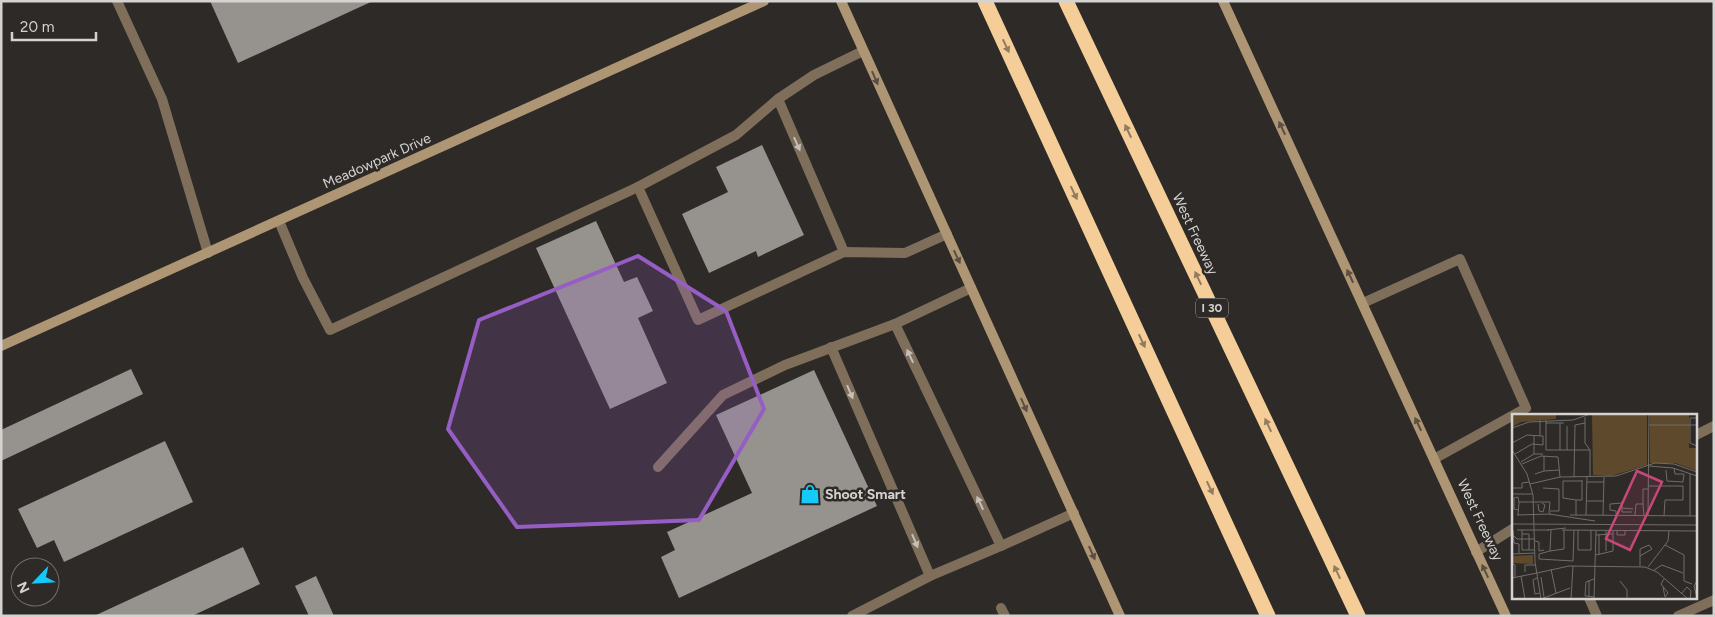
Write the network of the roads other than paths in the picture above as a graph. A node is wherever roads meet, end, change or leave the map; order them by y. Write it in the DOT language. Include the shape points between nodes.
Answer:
graph roads {
  1 [pos="116,1"];
  2 [pos="764,1"];
  3 [pos="841,1"];
  4 [pos="985,1"];
  5 [pos="1066,1"];
  6 [pos="1223,1"];
  7 [pos="863,50"];
  8 [pos="778,100"];
  9 [pos="638,187"];
  10 [pos="279,221"];
  11 [pos="947,234"];
  12 [pos="844,252"];
  13 [pos="208,253"];
  14 [pos="971,288"];
  15 [pos="1363,303"];
  16 [pos="895,324"];
  17 [pos="1,346"];
  18 [pos="831,347"];
  19 [pos="1515,414"];
  20 [pos="1512,416"];
  21 [pos="1714,426"];
  22 [pos="1698,434"];
  23 [pos="1434,459"];
  24 [pos="658,467"];
  25 [pos="1074,513"];
  26 [pos="1512,529"];
  27 [pos="1001,546"];
  28 [pos="1476,552"];
  29 [pos="930,576"];
  30 [pos="1590,600"];
  31 [pos="1714,600"];
  32 [pos="852,616"];
  33 [pos="1120,616"];
  34 [pos="1268,616"];
  35 [pos="1358,616"];
  36 [pos="1506,616"];
  37 [pos="1597,616"];
  38 [pos="1678,616"];
  1 -- 13 [label="lane" via="162,99"];
  2 -- 10 [label="main road, Meadowpark Drive"];
  3 -- 7 [label="main road"];
  4 -- 34 [label="highway, one-way"];
  35 -- 5 [label="highway, West Freeway / I 30, one-way"];
  15 -- 6 [label="main road, West Freeway, one-way"];
  7 -- 8 [label="lane" via="814,75"];
  7 -- 11 [label="main road, one-way"];
  8 -- 9 [label="lane" via="736,135"];
  8 -- 12 [label="lane, one-way"];
  9 -- 10 [label="lane" via="330,330"];
  9 -- 12 [label="lane" via="698,320"];
  10 -- 13 [label="main road, Meadowpark Drive"];
  11 -- 12 [label="lane" via="905,253"];
  11 -- 14 [label="main road, one-way"];
  13 -- 17 [label="main road, Meadowpark Drive"];
  14 -- 16 [label="lane"];
  14 -- 25 [label="main road, one-way"];
  15 -- 19 [label="lane" via="1460,259 1526,408"];
  23 -- 15 [label="main road, West Freeway, one-way"];
  16 -- 18 [label="lane"];
  27 -- 16 [label="lane, one-way"];
  18 -- 24 [label="lane" via="723,395"];
  18 -- 29 [label="lane, one-way"];
  20 -- 23 [label="lane"];
  21 -- 22 [label="lane"];
  23 -- 28 [label="main road, West Freeway"];
  25 -- 27 [label="lane"];
  25 -- 33 [label="main road, one-way"];
  26 -- 28 [label="lane"];
  27 -- 29 [label="lane"];
  36 -- 28 [label="main road, West Freeway, one-way"];
  29 -- 32 [label="lane"];
  30 -- 37 [label="lane"];
  31 -- 38 [label="lane"];
}
